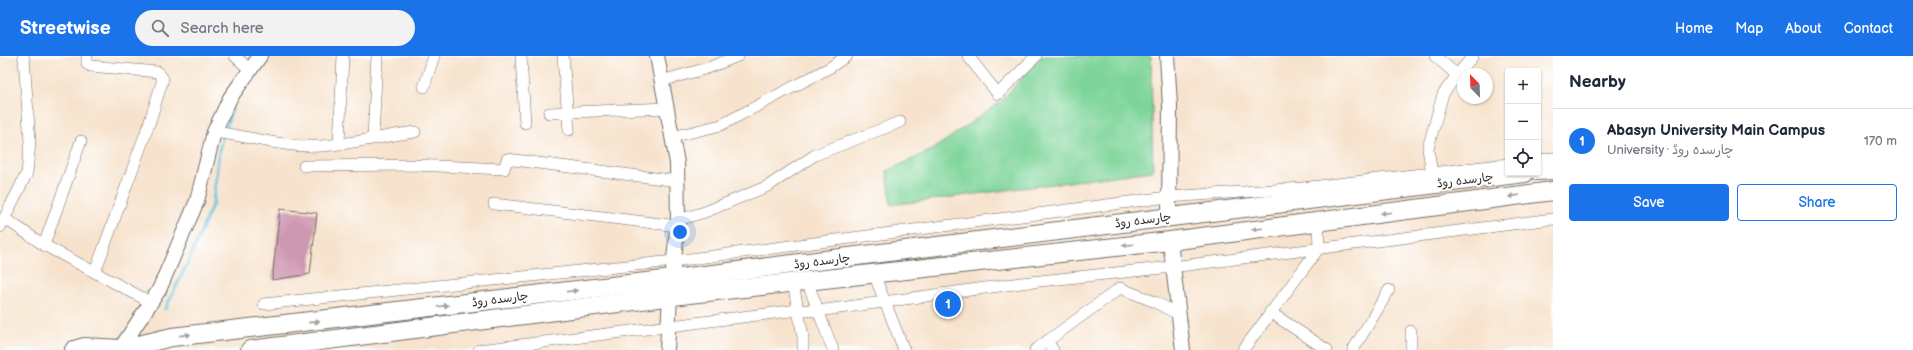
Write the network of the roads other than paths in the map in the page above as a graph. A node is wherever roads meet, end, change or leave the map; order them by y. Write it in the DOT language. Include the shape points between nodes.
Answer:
graph roads {
  1 [pos="23,56"];
  2 [pos="87,56"];
  3 [pos="235,56"];
  4 [pos="260,56"];
  5 [pos="343,56"];
  6 [pos="376,56"];
  7 [pos="434,56"];
  8 [pos="521,56"];
  9 [pos="563,56"];
  10 [pos="657,56"];
  11 [pos="738,56"];
  12 [pos="847,56"];
  13 [pos="968,56"];
  14 [pos="1036,56"];
  15 [pos="1167,56"];
  16 [pos="1435,56"];
  17 [pos="1473,56"];
  18 [pos="1463,68"];
  19 [pos="249,69"];
  20 [pos="1457,75"];
  21 [pos="661,81"];
  22 [pos="424,87"];
  23 [pos="666,108"];
  24 [pos="569,112"];
  25 [pos="549,113"];
  26 [pos="900,122"];
  27 [pos="525,123"];
  28 [pos="569,130"];
  29 [pos="415,132"];
  30 [pos="215,133"];
  31 [pos="672,137"];
  32 [pos="373,138"];
  33 [pos="80,141"];
  34 [pos="339,143"];
  35 [pos="1553,158"];
  36 [pos="1541,160"];
  37 [pos="1505,165"];
  38 [pos="304,166"];
  39 [pos="1553,170"];
  40 [pos="1541,171"];
  41 [pos="1505,174"];
  42 [pos="1432,179"];
  43 [pos="678,181"];
  44 [pos="1553,191"];
  45 [pos="1168,197"];
  46 [pos="494,204"];
  47 [pos="1169,216"];
  48 [pos="1553,218"];
  49 [pos="1318,222"];
  50 [pos="2,223"];
  51 [pos="678,223"];
  52 [pos="1017,235"];
  53 [pos="1170,240"];
  54 [pos="44,245"];
  55 [pos="1319,248"];
  56 [pos="1019,258"];
  57 [pos="674,261"];
  58 [pos="1172,267"];
  59 [pos="95,272"];
  60 [pos="874,274"];
  61 [pos="800,282"];
  62 [pos="671,288"];
  63 [pos="1389,290"];
  64 [pos="884,301"];
  65 [pos="152,303"];
  66 [pos="264,304"];
  67 [pos="798,310"];
  68 [pos="818,311"];
  69 [pos="1270,312"];
  70 [pos="1178,314"];
  71 [pos="668,326"];
  72 [pos="1411,331"];
  73 [pos="1050,346"];
  74 [pos="74,350"];
  75 [pos="118,350"];
  76 [pos="250,350"];
  77 [pos="479,350"];
  78 [pos="667,350"];
  79 [pos="803,350"];
  80 [pos="833,350"];
  81 [pos="904,350"];
  82 [pos="1035,350"];
  83 [pos="1183,350"];
  84 [pos="1243,350"];
  85 [pos="1327,350"];
  86 [pos="1353,350"];
  87 [pos="1411,350"];
  1 -- 50 [label="street" via="30,142 26,173"];
  2 -- 59 [label="street" via="87,64 90,66 158,72 163,79"];
  3 -- 19 [label="street"];
  4 -- 19 [label="street"];
  5 -- 34 [label="street"];
  6 -- 32 [label="street"];
  7 -- 22 [label="street"];
  8 -- 27 [label="street"];
  9 -- 24 [label="street"];
  10 -- 21 [label="street"];
  11 -- 21 [label="street" via="708,68"];
  12 -- 31 [label="street" via="721,125"];
  13 -- 14 [label="street" via="998,94"];
  15 -- 45 [label="street" via="1170,105"];
  16 -- 20 [label="street"];
  17 -- 18 [label="street"];
  19 -- 30 [label="street" via="230,98"];
  20 -- 42 [label="street" via="1443,94 1428,148"];
  21 -- 23 [label="street"];
  23 -- 24 [label="street"];
  23 -- 31 [label="street"];
  24 -- 25 [label="street"];
  24 -- 28 [label="street"];
  26 -- 51 [label="street" via="815,155 768,186"];
  29 -- 32 [label="street"];
  30 -- 34 [label="street" via="282,143 320,146"];
  30 -- 65 [label="street" via="196,201"];
  31 -- 43 [label="street"];
  32 -- 34 [label="street"];
  33 -- 54 [label="street"];
  35 -- 36 [label="street"];
  37 -- 42 [label="street"];
  38 -- 43 [label="street" via="415,165 504,169 507,159"];
  39 -- 40 [label="highway"];
  41 -- 42 [label="highway, چارسدہ روڈ"];
  42 -- 45 [label="street"];
  42 -- 47 [label="highway, چارسدہ روڈ"];
  43 -- 51 [label="street"];
  44 -- 49 [label="highway, چارسدہ روڈ, one-way"];
  45 -- 47 [label="street"];
  45 -- 57 [label="street"];
  46 -- 51 [label="street"];
  47 -- 52 [label="highway, چارسدہ روڈ"];
  48 -- 55 [label="street"];
  49 -- 53 [label="highway, چارسدہ روڈ, one-way"];
  49 -- 55 [label="street"];
  50 -- 54 [label="street"];
  51 -- 57 [label="street"];
  52 -- 56 [label="highway"];
  52 -- 62 [label="highway, چارسدہ روڈ"];
  53 -- 56 [label="highway, چارسدہ روڈ, one-way"];
  53 -- 58 [label="street"];
  54 -- 59 [label="street"];
  55 -- 58 [label="street"];
  55 -- 69 [label="street"];
  56 -- 60 [label="highway, چارسدہ روڈ"];
  57 -- 62 [label="street"];
  57 -- 66 [label="street"];
  58 -- 64 [label="street"];
  58 -- 70 [label="street"];
  59 -- 65 [label="street"];
  60 -- 61 [label="highway, چارسدہ روڈ"];
  60 -- 64 [label="street"];
  61 -- 62 [label="highway, چارسدہ روڈ"];
  61 -- 67 [label="street"];
  61 -- 68 [label="street"];
  62 -- 71 [label="street"];
  75 -- 62 [label="highway, چارسدہ روڈ, one-way" via="172,337"];
  62 -- 76 [label="highway, چارسدہ روڈ"];
  63 -- 86 [label="street"];
  64 -- 68 [label="street"];
  64 -- 81 [label="street"];
  65 -- 75 [label="street"];
  67 -- 68 [label="street"];
  67 -- 71 [label="street"];
  67 -- 79 [label="street"];
  68 -- 80 [label="street"];
  69 -- 84 [label="street"];
  69 -- 85 [label="street"];
  70 -- 73 [label="street" via="1120,288"];
  70 -- 83 [label="street"];
  71 -- 77 [label="street"];
  71 -- 78 [label="street"];
  72 -- 87 [label="street"];
  73 -- 82 [label="street"];
  74 -- 75 [label="highway, چارسدہ روڈ" via="84,347"];
}
